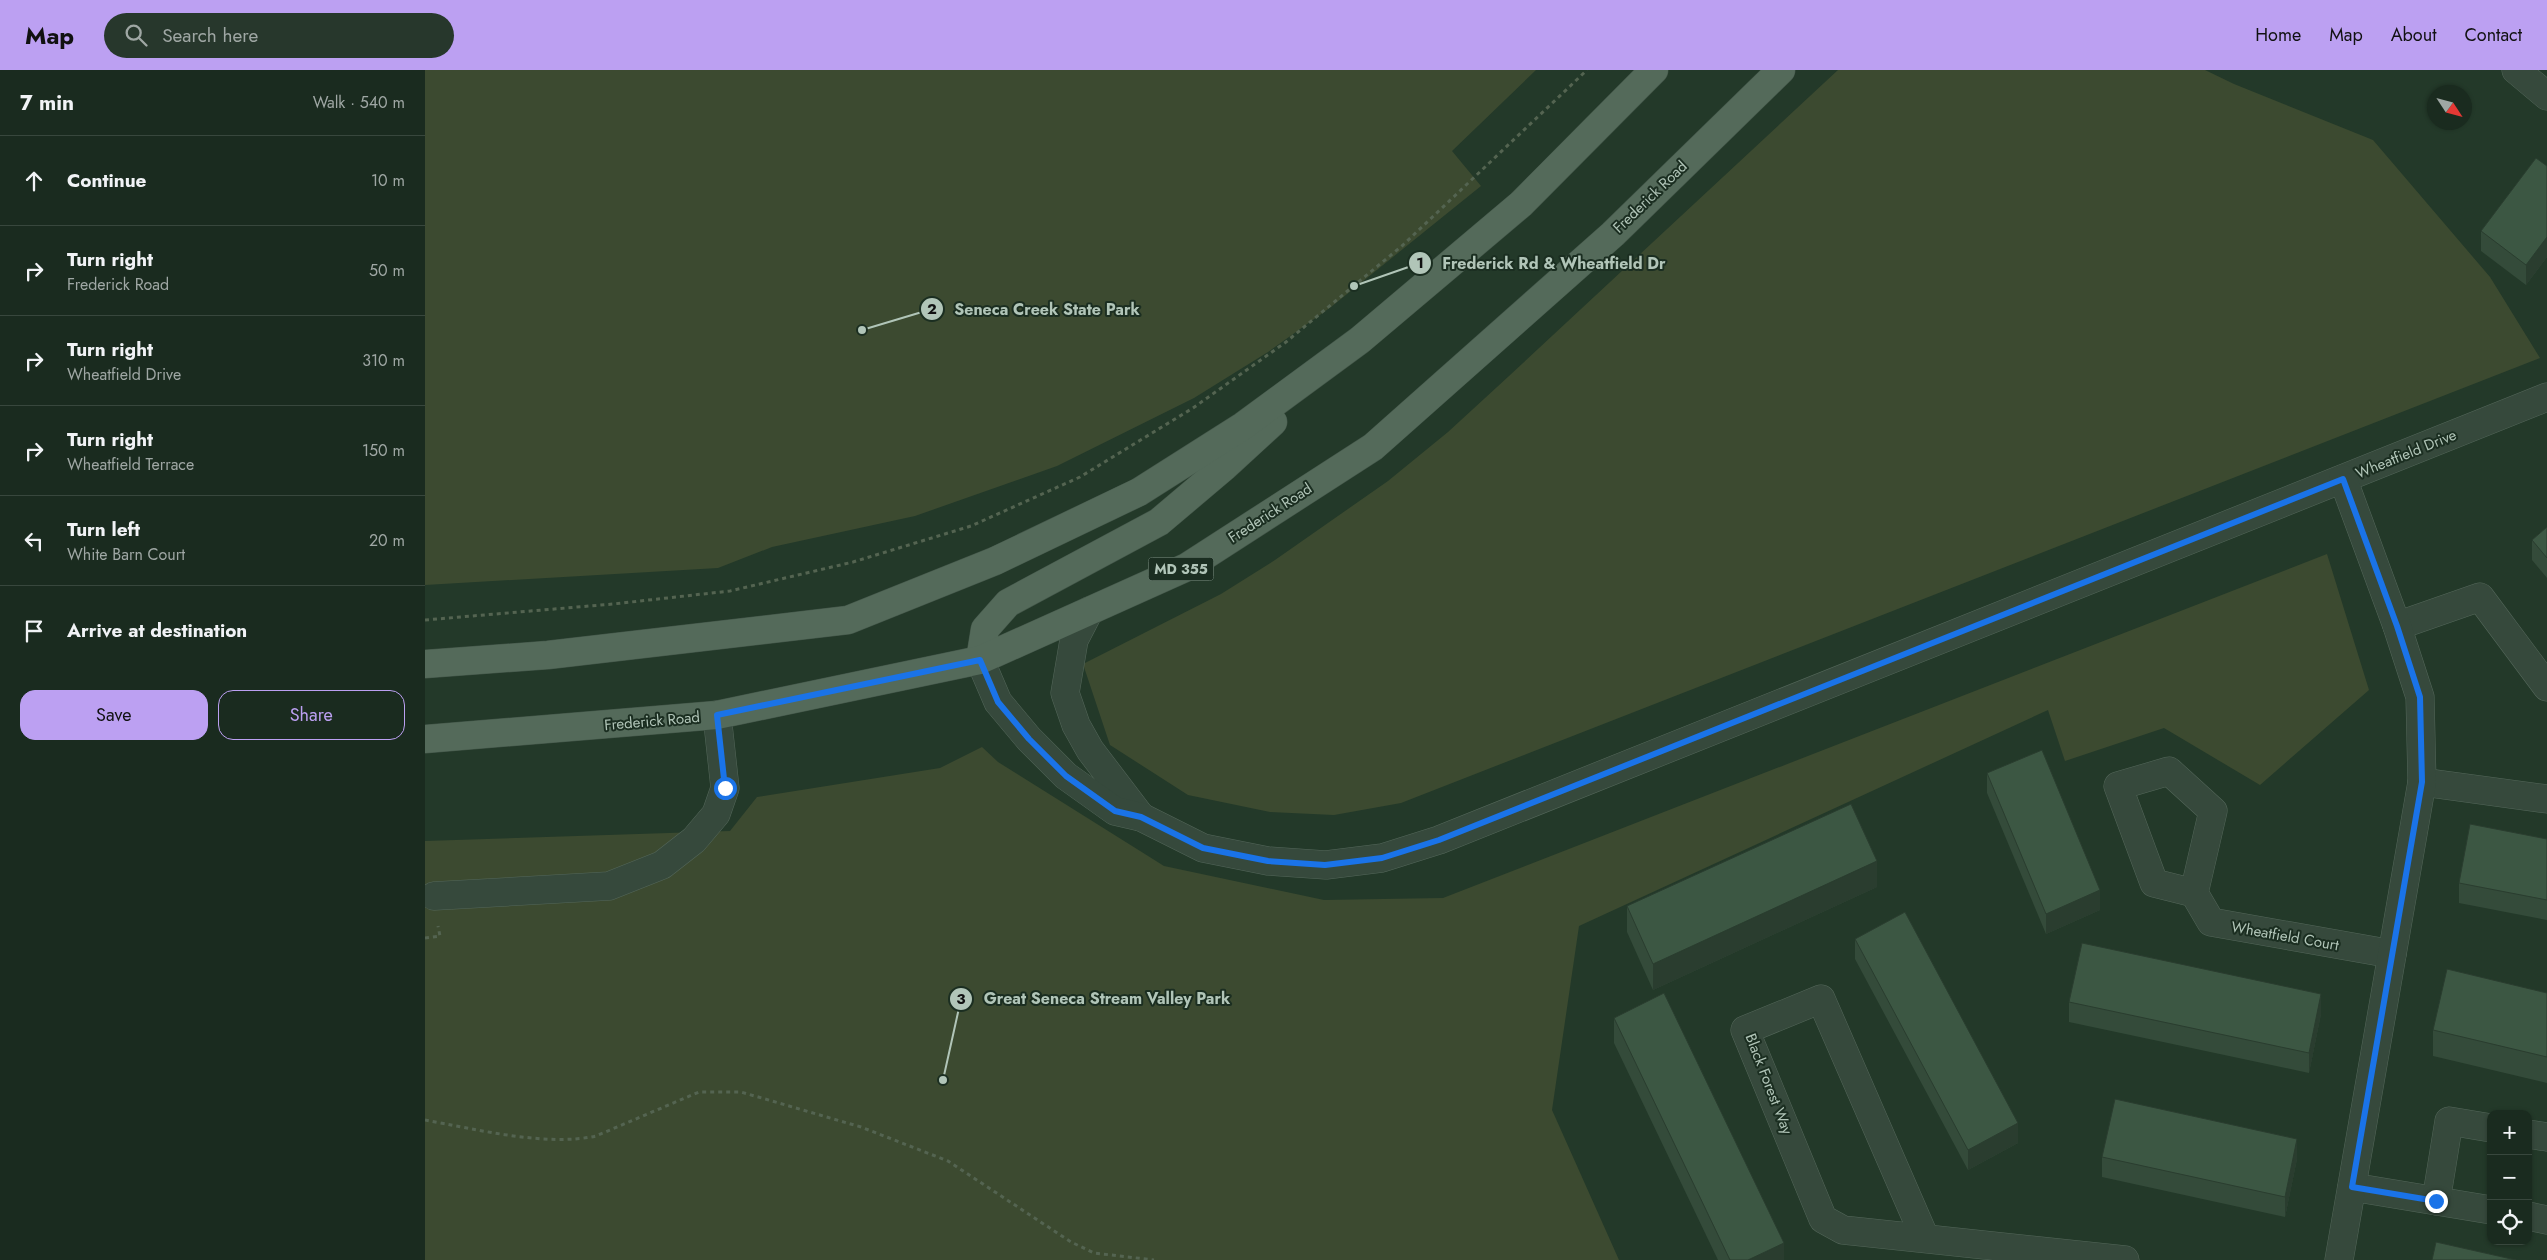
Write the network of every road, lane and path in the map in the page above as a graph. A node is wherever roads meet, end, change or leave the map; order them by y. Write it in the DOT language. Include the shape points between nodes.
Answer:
graph roads {
  1 [pos="1587,70"];
  2 [pos="1654,70"];
  3 [pos="1781,70"];
  4 [pos="2516,70"];
  5 [pos="2547,96"];
  6 [pos="1360,340"];
  7 [pos="2547,397"];
  8 [pos="2343,479"];
  9 [pos="1089,611"];
  10 [pos="425,620"];
  11 [pos="2397,626"];
  12 [pos="980,660"];
  13 [pos="425,664"];
  14 [pos="2547,686"];
  15 [pos="717,715"];
  16 [pos="425,738"];
  17 [pos="2422,782"];
  18 [pos="2547,799"];
  19 [pos="1141,817"];
  20 [pos="2194,893"];
  21 [pos="434,896"];
  22 [pos="2392,954"];
  23 [pos="425,1120"];
  24 [pos="2487,1127"];
  25 [pos="2532,1135"];
  26 [pos="2547,1138"];
  27 [pos="2352,1187"];
  28 [pos="2436,1201"];
  29 [pos="2487,1209"];
  30 [pos="2532,1217"];
  31 [pos="2547,1220"];
  32 [pos="1925,1238"];
  33 [pos="1154,1260"];
  34 [pos="2125,1260"];
  35 [pos="2339,1260"];
  1 -- 10 [label="path" via="1403,245 1286,342 1193,408 1079,477 971,526 853,562 730,591"];
  2 -- 6 [label="main road" via="1521,204"];
  3 -- 9 [label="main road, Frederick Road / MD 355" via="1613,234 1373,447 1187,567"];
  4 -- 5 [label="street"];
  6 -- 12 [label="main road" via="1224,468 1159,522 1008,603 985,629"];
  6 -- 13 [label="main road" via="1243,426 1139,492 995,562 848,620 567,653"];
  7 -- 8 [label="street, Wheatfield Drive"];
  8 -- 11 [label="street"];
  8 -- 19 [label="street, Wheatfield Drive" via="1449,836 1382,858 1325,865 1268,861 1203,848"];
  9 -- 12 [label="main road, Frederick Road / MD 355"];
  9 -- 19 [label="street, Wheatfield Drive" via="1074,640 1065,693 1076,726 1090,750"];
  11 -- 14 [label="street" via="2480,597"];
  11 -- 17 [label="street" via="2420,697"];
  12 -- 15 [label="main road, Frederick Road / MD 355"];
  12 -- 19 [label="street, Wheatfield Drive" via="998,702 1066,776 1115,811"];
  15 -- 16 [label="main road, Frederick Road / MD 355"];
  15 -- 21 [label="street" via="725,788 716,814 693,840 662,864 609,886"];
  17 -- 18 [label="street"];
  17 -- 22 [label="street"];
  20 -- 22 [label="street, Wheatfield Court" via="2211,922"];
  22 -- 27 [label="street"];
  23 -- 33 [label="path" via="516,1136 582,1139 699,1092 741,1092 861,1127 948,1161 1071,1242 1094,1253"];
  24 -- 28 [label="street" via="2449,1121"];
  25 -- 26 [label="street"];
  27 -- 28 [label="street"];
  27 -- 35 [label="street"];
  28 -- 29 [label="street"];
  30 -- 31 [label="street"];
  32 -- 32 [label="street, Black Forest Way" via="1843,1230 1823,1219 1745,1030 1821,999"];
  32 -- 34 [label="street, Black Forest Way"];
}
